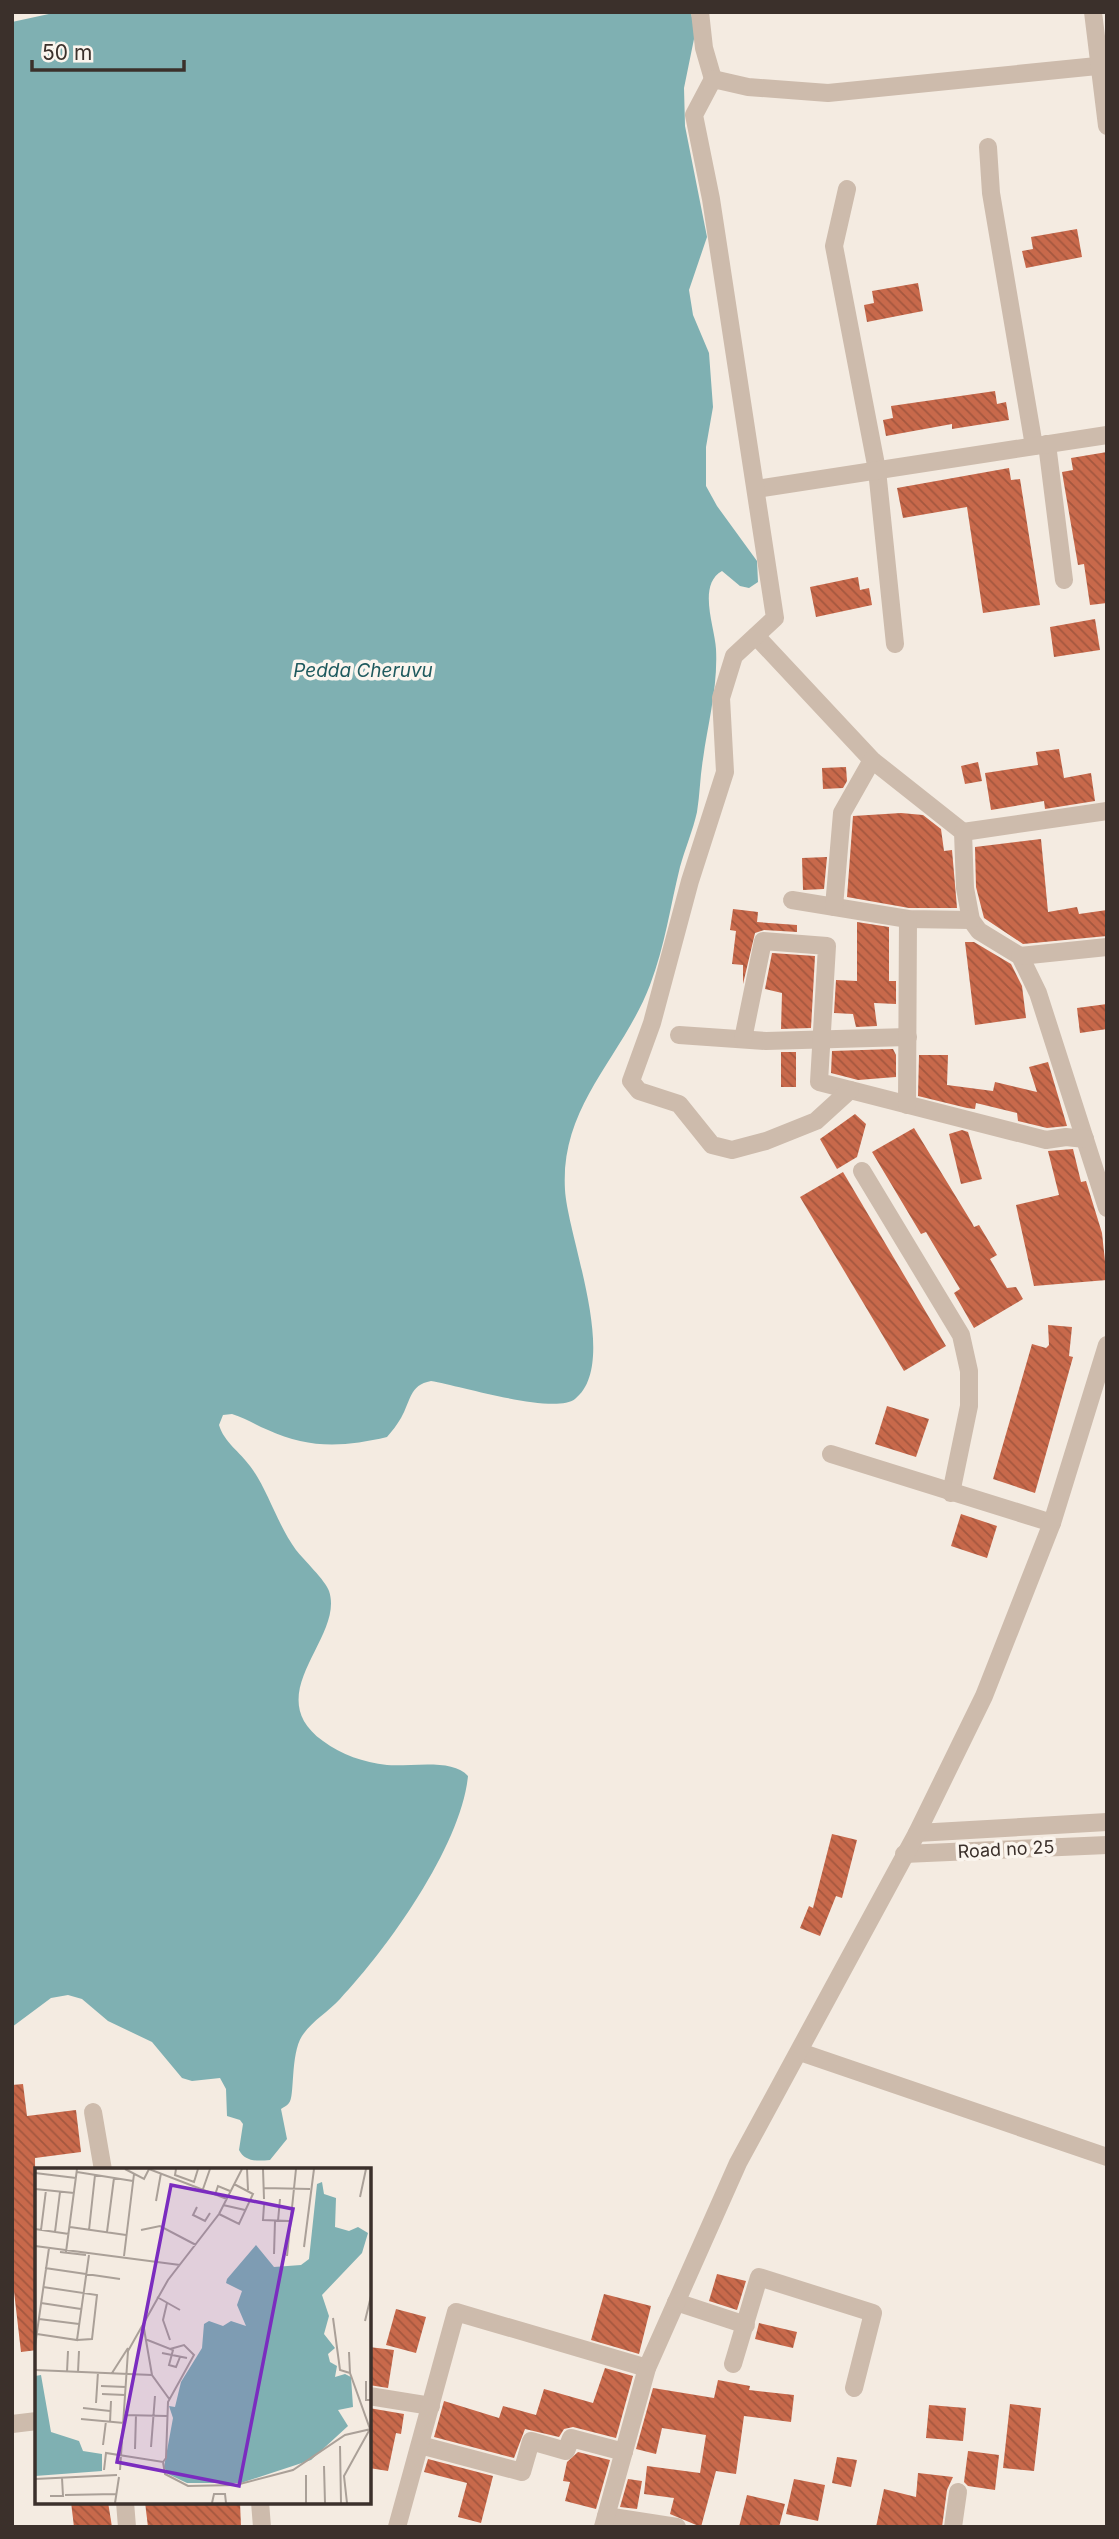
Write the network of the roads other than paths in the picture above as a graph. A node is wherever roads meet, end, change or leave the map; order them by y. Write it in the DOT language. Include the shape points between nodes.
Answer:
graph roads {
  1 [pos="701,12"];
  2 [pos="1093,12"];
  3 [pos="1103,65"];
  4 [pos="713,79"];
  5 [pos="1107,126"];
  6 [pos="988,147"];
  7 [pos="847,189"];
  8 [pos="1107,435"];
  9 [pos="1041,445"];
  10 [pos="877,470"];
  11 [pos="755,489"];
  12 [pos="1064,580"];
  13 [pos="756,636"];
  14 [pos="895,644"];
  15 [pos="872,760"];
  16 [pos="1107,811"];
  17 [pos="963,832"];
  18 [pos="792,900"];
  19 [pos="834,907"];
  20 [pos="908,919"];
  21 [pos="971,920"];
  22 [pos="1107,947"];
  23 [pos="1020,956"];
  24 [pos="679,1035"];
  25 [pos="908,1037"];
  26 [pos="743,1039"];
  27 [pos="822,1039"];
  28 [pos="850,1090"];
  29 [pos="907,1105"];
  30 [pos="1085,1139"];
  31 [pos="862,1171"];
  32 [pos="1107,1208"];
  33 [pos="1107,1345"];
  34 [pos="831,1454"];
  35 [pos="951,1493"];
  36 [pos="1052,1523"];
  37 [pos="1107,1822"];
  38 [pos="917,1833"];
  39 [pos="1107,1845"];
  40 [pos="904,1854"];
  41 [pos="800,2052"];
  42 [pos="93,2112"];
  43 [pos="1107,2157"];
  44 [pos="103,2168"];
  45 [pos="677,2301"];
  46 [pos="746,2325"];
  47 [pos="733,2364"];
  48 [pos="647,2368"];
  49 [pos="854,2388"];
  50 [pos="371,2396"];
  51 [pos="430,2406"];
  52 [pos="35,2421"];
  53 [pos="12,2424"];
  54 [pos="420,2445"];
  55 [pos="624,2452"];
  56 [pos="958,2492"];
  57 [pos="125,2504"];
  58 [pos="260,2504"];
  59 [pos="605,2521"];
  60 [pos="128,2527"];
  61 [pos="262,2527"];
  62 [pos="397,2527"];
  63 [pos="677,2527"];
  64 [pos="953,2527"];
  1 -- 4 [label="street"];
  2 -- 3 [label="street"];
  3 -- 4 [label="street" via="828,93 748,87"];
  3 -- 5 [label="street"];
  4 -- 11 [label="street" via="694,115"];
  6 -- 9 [label="street" via="991,193"];
  7 -- 10 [label="street" via="834,246"];
  8 -- 9 [label="street"];
  9 -- 10 [label="street"];
  9 -- 12 [label="street"];
  10 -- 11 [label="street"];
  10 -- 14 [label="street"];
  11 -- 13 [label="street" via="775,618"];
  13 -- 15 [label="street"];
  13 -- 28 [label="street" via="734,656 721,698 725,772 631,1081 639,1091 679,1104 712,1145 732,1150 816,1121"];
  15 -- 17 [label="street"];
  15 -- 19 [label="street" via="842,813"];
  16 -- 17 [label="street"];
  17 -- 21 [label="street"];
  18 -- 19 [label="street"];
  19 -- 20 [label="street"];
  20 -- 21 [label="street"];
  20 -- 25 [label="street"];
  21 -- 23 [label="street" via="979,931"];
  22 -- 23 [label="street"];
  23 -- 30 [label="street" via="1038,993"];
  24 -- 26 [label="street"];
  25 -- 27 [label="street"];
  25 -- 29 [label="street"];
  26 -- 27 [label="street"];
  26 -- 27 [label="street" via="763,941 827,946"];
  27 -- 28 [label="street" via="820,1082"];
  28 -- 29 [label="street"];
  29 -- 30 [label="street" via="1046,1140"];
  30 -- 32 [label="street"];
  31 -- 35 [label="street" via="961,1335 970,1371 969,1406"];
  33 -- 36 [label="street"];
  34 -- 35 [label="street"];
  35 -- 36 [label="street"];
  36 -- 38 [label="street" via="984,1696"];
  37 -- 38 [label="street, Road no 25"];
  38 -- 40 [label="street"];
  39 -- 40 [label="street, Road no 25"];
  40 -- 41 [label="street"];
  41 -- 43 [label="street"];
  41 -- 45 [label="street" via="738,2162"];
  42 -- 44 [label="street"];
  45 -- 46 [label="street"];
  45 -- 48 [label="street"];
  46 -- 47 [label="street"];
  46 -- 49 [label="street" via="759,2277 873,2313"];
  48 -- 51 [label="street" via="456,2312"];
  48 -- 55 [label="street"];
  50 -- 51 [label="street"];
  51 -- 54 [label="street"];
  52 -- 53 [label="street"];
  54 -- 55 [label="street" via="522,2472 531,2441 566,2451 571,2438"];
  54 -- 62 [label="street"];
  55 -- 59 [label="street"];
  56 -- 64 [label="street"];
  57 -- 60 [label="street"];
  58 -- 61 [label="street"];
  59 -- 63 [label="street"];
}
